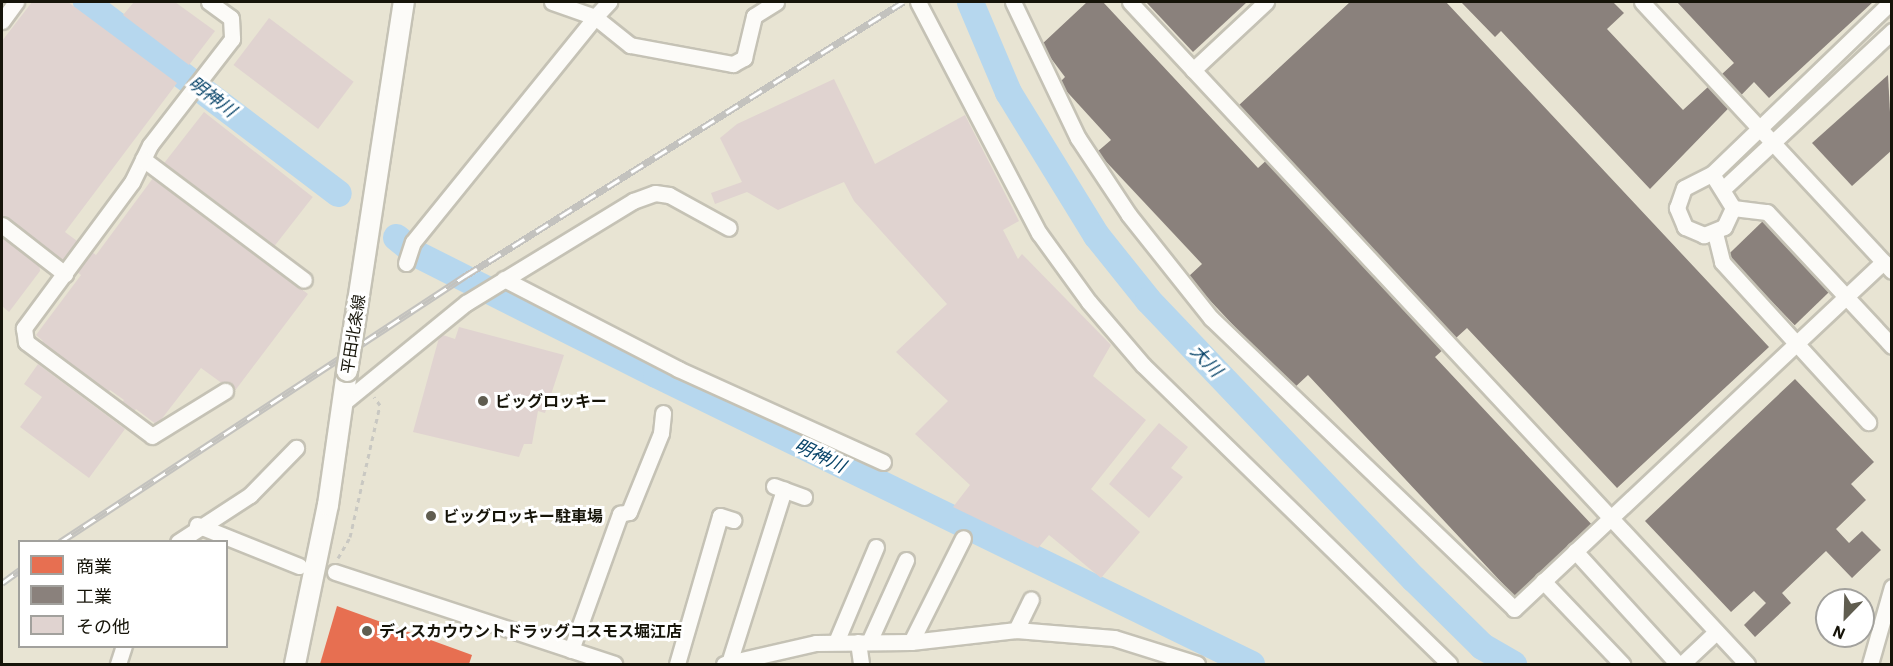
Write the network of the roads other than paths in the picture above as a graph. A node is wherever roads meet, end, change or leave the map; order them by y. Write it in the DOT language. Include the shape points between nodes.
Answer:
graph roads {
  1 [pos="16,2"];
  2 [pos="209,2"];
  3 [pos="404,2"];
  4 [pos="552,2"];
  5 [pos="609,2"];
  6 [pos="776,2"];
  7 [pos="918,2"];
  8 [pos="1013,2"];
  9 [pos="1130,2"];
  10 [pos="1266,2"];
  11 [pos="1642,2"];
  12 [pos="1890,2"];
  13 [pos="595,17"];
  14 [pos="2,21"];
  15 [pos="1892,31"];
  16 [pos="1192,70"];
  17 [pos="1759,128"];
  18 [pos="1773,143"];
  19 [pos="143,159"];
  20 [pos="1712,174"];
  21 [pos="1725,188"];
  22 [pos="1733,208"];
  23 [pos="2,225"];
  24 [pos="729,228"];
  25 [pos="1715,233"];
  26 [pos="406,263"];
  27 [pos="1887,267"];
  28 [pos="65,274"];
  29 [pos="304,280"];
  30 [pos="500,282"];
  31 [pos="1846,296"];
  32 [pos="1798,345"];
  33 [pos="1892,346"];
  34 [pos="225,391"];
  35 [pos="342,404"];
  36 [pos="663,413"];
  37 [pos="1868,422"];
  38 [pos="296,448"];
  39 [pos="883,462"];
  40 [pos="804,497"];
  41 [pos="1610,518"];
  42 [pos="733,520"];
  43 [pos="197,525"];
  44 [pos="963,538"];
  45 [pos="180,540"];
  46 [pos="876,547"];
  47 [pos="1575,551"];
  48 [pos="906,560"];
  49 [pos="336,565"];
  50 [pos="299,566"];
  51 [pos="1544,581"];
  52 [pos="1892,587"];
  53 [pos="1031,599"];
  54 [pos="1016,630"];
  55 [pos="1716,632"];
  56 [pos="836,642"];
  57 [pos="863,642"];
  58 [pos="911,642"];
  59 [pos="123,648"];
  60 [pos="571,650"];
  61 [pos="118,664"];
  62 [pos="295,664"];
  63 [pos="609,664"];
  64 [pos="677,664"];
  65 [pos="727,664"];
  66 [pos="861,664"];
  67 [pos="1197,664"];
  68 [pos="1449,664"];
  69 [pos="1622,664"];
  70 [pos="1680,664"];
  71 [pos="1747,664"];
  72 [pos="1870,664"];
  1 -- 14 [label="street"];
  2 -- 19 [label="street" via="231,18 235,32"];
  3 -- 35 [label="main road, 平田北条線, bridge"];
  4 -- 13 [label="street"];
  5 -- 13 [label="street"];
  6 -- 13 [label="street" via="754,16 744,58 733,64 630,45"];
  7 -- 68 [label="street" via="1040,233 1089,302 1143,365"];
  8 -- 51 [label="street" via="1078,138 1129,215 1211,318 1514,609"];
  9 -- 16 [label="street"];
  10 -- 16 [label="street"];
  11 -- 17 [label="street"];
  12 -- 17 [label="street"];
  13 -- 26 [label="street" via="413,242"];
  15 -- 18 [label="street"];
  16 -- 41 [label="street"];
  17 -- 18 [label="street"];
  17 -- 20 [label="street"];
  18 -- 21 [label="street"];
  18 -- 27 [label="street"];
  19 -- 28 [label="street"];
  19 -- 29 [label="street"];
  20 -- 21 [label="street"];
  20 -- 25 [label="street" via="1684,188 1677,208 1694,233"];
  21 -- 22 [label="street"];
  22 -- 25 [label="street" via="1731,218"];
  22 -- 31 [label="street" via="1767,212"];
  23 -- 28 [label="street"];
  24 -- 30 [label="street" via="669,195 655,193"];
  25 -- 32 [label="street" via="1722,262"];
  27 -- 31 [label="street"];
  28 -- 34 [label="street" via="24,328 26,342 152,436"];
  30 -- 35 [label="street" via="466,303"];
  30 -- 39 [label="street" via="678,369"];
  31 -- 32 [label="street"];
  31 -- 33 [label="street"];
  32 -- 37 [label="street"];
  32 -- 41 [label="street"];
  35 -- 62 [label="main road, 平田北条線" via="326,515"];
  36 -- 60 [label="street" via="653,453 629,513 620,514"];
  38 -- 43 [label="street" via="250,495"];
  40 -- 65 [label="street" via="779,488"];
  41 -- 47 [label="street"];
  41 -- 55 [label="street"];
  42 -- 64 [label="street" via="720,516"];
  43 -- 45 [label="street"];
  43 -- 50 [label="street"];
  44 -- 58 [label="street"];
  46 -- 56 [label="street"];
  47 -- 51 [label="street"];
  47 -- 70 [label="street"];
  48 -- 57 [label="street"];
  49 -- 60 [label="street"];
  51 -- 69 [label="street"];
  52 -- 72 [label="street"];
  53 -- 54 [label="street"];
  54 -- 58 [label="street"];
  54 -- 67 [label="street" via="1114,638"];
  55 -- 70 [label="street"];
  55 -- 71 [label="street"];
  56 -- 57 [label="street"];
  56 -- 65 [label="street"];
  57 -- 58 [label="street"];
  57 -- 66 [label="street"];
  59 -- 61 [label="street"];
  60 -- 63 [label="street"];
}
